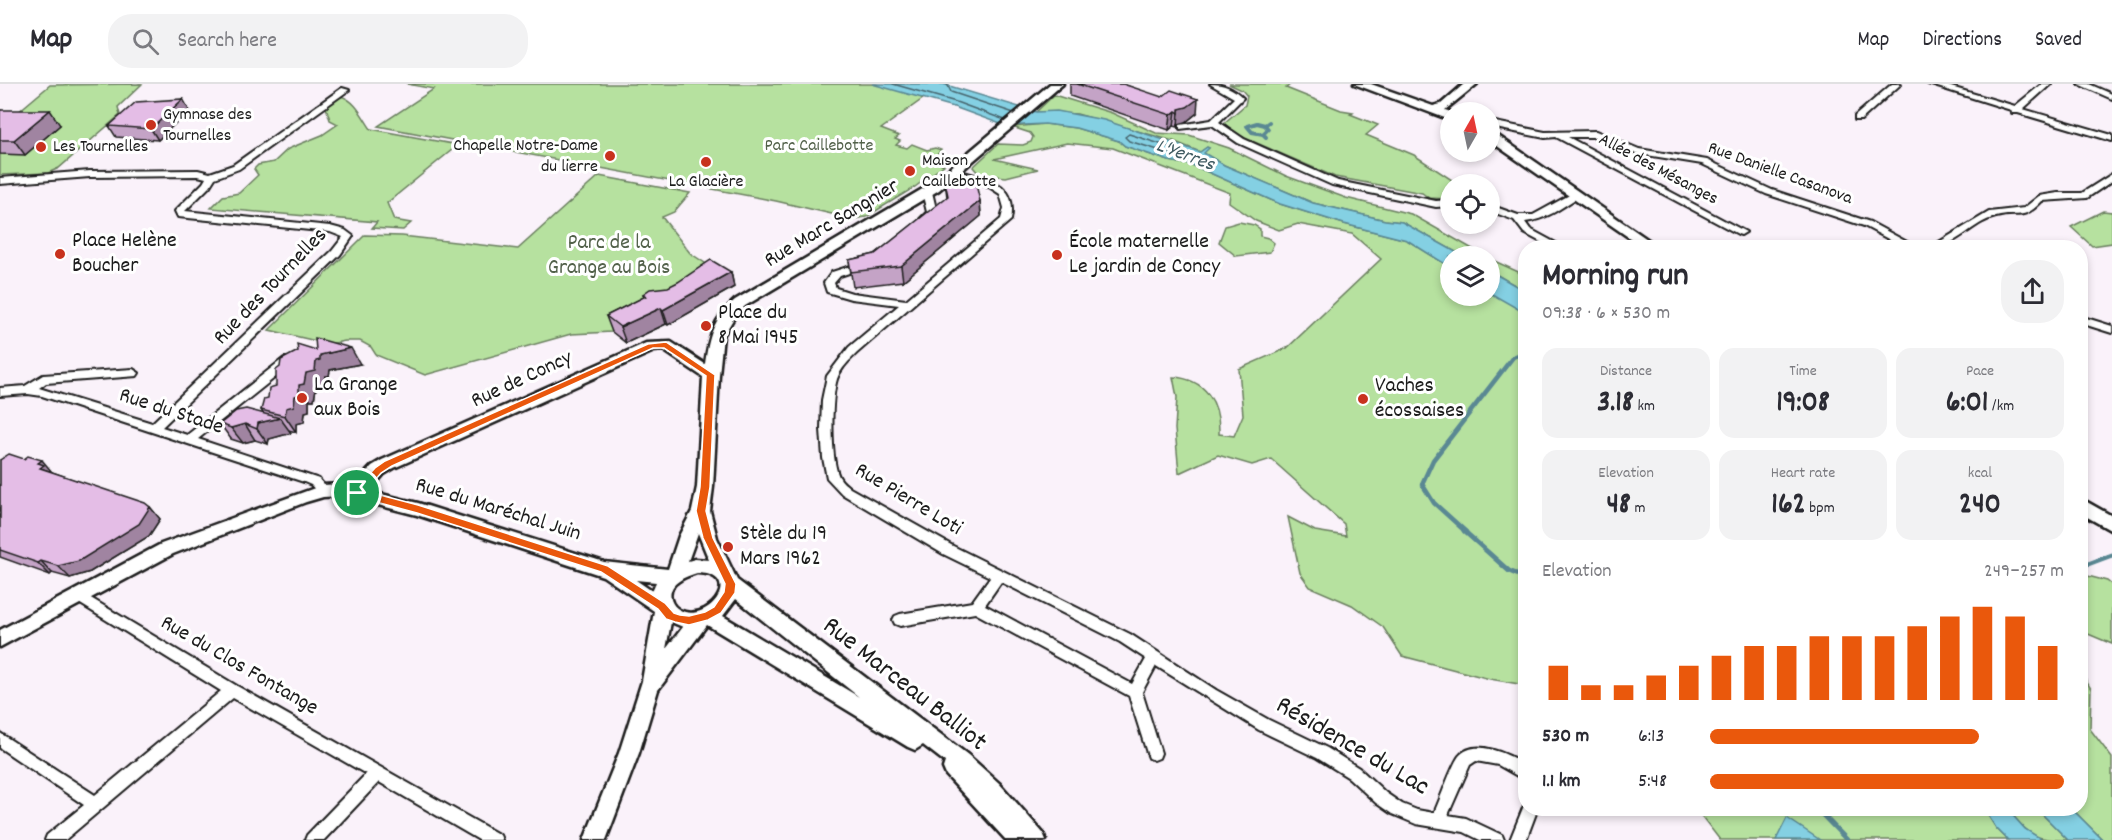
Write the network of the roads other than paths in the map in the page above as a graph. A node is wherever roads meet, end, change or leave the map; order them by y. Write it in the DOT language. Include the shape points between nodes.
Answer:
graph roads {
  1 [pos="1057,84"];
  2 [pos="1214,84"];
  3 [pos="1360,84"];
  4 [pos="1471,84"];
  5 [pos="1897,84"];
  6 [pos="1932,84"];
  7 [pos="2047,84"];
  8 [pos="2082,84"];
  9 [pos="345,90"];
  10 [pos="2112,97"];
  11 [pos="1457,102"];
  12 [pos="1440,111"];
  13 [pos="2015,111"];
  14 [pos="1858,118"];
  15 [pos="1214,122"];
  16 [pos="1500,125"];
  17 [pos="1183,127"];
  18 [pos="1559,136"];
  19 [pos="2112,138"];
  20 [pos="1500,143"];
  21 [pos="953,171"];
  22 [pos="211,176"];
  23 [pos="2112,177"];
  24 [pos="0,181"];
  25 [pos="982,182"];
  26 [pos="940,183"];
  27 [pos="927,192"];
  28 [pos="1575,195"];
  29 [pos="1440,204"];
  30 [pos="1500,212"];
  31 [pos="1520,219"];
  32 [pos="916,227"];
  33 [pos="1741,232"];
  34 [pos="1544,240"];
  35 [pos="1642,240"];
  36 [pos="1898,240"];
  37 [pos="1948,240"];
  38 [pos="877,258"];
  39 [pos="907,303"];
  40 [pos="2088,322"];
  41 [pos="2093,324"];
  42 [pos="2112,330"];
  43 [pos="2112,342"];
  44 [pos="288,361"];
  45 [pos="133,373"];
  46 [pos="711,375"];
  47 [pos="28,390"];
  48 [pos="0,392"];
  49 [pos="154,428"];
  50 [pos="189,440"];
  51 [pos="323,491"];
  52 [pos="349,491"];
  53 [pos="2088,509"];
  54 [pos="701,511"];
  55 [pos="2112,524"];
  56 [pos="604,569"];
  57 [pos="673,575"];
  58 [pos="999,575"];
  59 [pos="727,578"];
  60 [pos="79,596"];
  61 [pos="976,607"];
  62 [pos="663,608"];
  63 [pos="704,617"];
  64 [pos="900,620"];
  65 [pos="0,639"];
  66 [pos="1154,657"];
  67 [pos="650,687"];
  68 [pos="232,690"];
  69 [pos="1135,692"];
  70 [pos="1211,694"];
  71 [pos="0,740"];
  72 [pos="1154,753"];
  73 [pos="1518,768"];
  74 [pos="377,773"];
  75 [pos="96,804"];
  76 [pos="1527,816"];
  77 [pos="1438,821"];
  78 [pos="53,840"];
  79 [pos="313,840"];
  80 [pos="494,840"];
  81 [pos="596,840"];
  82 [pos="1020,840"];
  83 [pos="1035,840"];
  84 [pos="1496,840"];
  85 [pos="1518,840"];
  1 -- 21 [label="street, Rue Marc Sangnier"];
  2 -- 15 [label="street" via="1239,98"];
  3 -- 12 [label="street"];
  4 -- 11 [label="street"];
  5 -- 14 [label="street"];
  6 -- 13 [label="street"];
  7 -- 13 [label="street"];
  8 -- 10 [label="street"];
  9 -- 22 [label="street, Rue des Tournelles" via="236,167"];
  13 -- 19 [label="street"];
  15 -- 17 [label="street"];
  15 -- 29 [label="street" via="1241,141 1335,183"];
  16 -- 18 [label="street, Rue Danielle Casanova"];
  18 -- 33 [label="street, Allée des Mésanges"];
  18 -- 36 [label="street, Rue Danielle Casanova" via="1596,134 1636,150 1704,162 1768,192 1867,224"];
  20 -- 28 [label="street"];
  21 -- 25 [label="street"];
  21 -- 26 [label="street, Rue Marc Sangnier"];
  22 -- 24 [label="street" via="198,172 90,174"];
  22 -- 49 [label="street, Rue des Tournelles" via="180,211 181,216 330,229 348,236 336,253"];
  23 -- 37 [label="street" via="2084,196 2039,199 2027,211 1992,214"];
  25 -- 26 [label="street"];
  25 -- 39 [label="street, Rue Pierre Loti" via="1004,191 1009,198 1006,220"];
  26 -- 27 [label="street, Rue Marc Sangnier"];
  27 -- 32 [label="street" via="932,213"];
  27 -- 46 [label="street, Rue Marc Sangnier" via="741,303 716,336"];
  28 -- 31 [label="street" via="1540,218"];
  28 -- 35 [label="street"];
  30 -- 31 [label="street"];
  31 -- 34 [label="street" via="1527,231"];
  38 -- 39 [label="street" via="836,274 829,283 831,290"];
  39 -- 58 [label="street, Rue Pierre Loti" via="853,350 831,380 826,400 833,478 846,491"];
  40 -- 41 [label="street"];
  41 -- 42 [label="street"];
  41 -- 43 [label="street"];
  44 -- 50 [label="street"];
  45 -- 47 [label="street" via="43,378"];
  46 -- 52 [label="street, Rue de Concy" via="666,345 651,346 388,464"];
  46 -- 54 [label="street"];
  47 -- 48 [label="street, Rue du Stade"];
  47 -- 49 [label="street, Rue du Stade"];
  49 -- 50 [label="street, Rue du Stade"];
  50 -- 51 [label="street, Rue du Stade" via="315,482"];
  51 -- 52 [label="street"];
  51 -- 60 [label="street" via="167,549"];
  52 -- 56 [label="street, Rue du Maréchal Juin"];
  53 -- 55 [label="street"];
  54 -- 57 [label="street"];
  54 -- 59 [label="street" via="708,538"];
  56 -- 57 [label="street, Rue du Maréchal Juin"];
  56 -- 62 [label="street, Rue du Maréchal Juin"];
  57 -- 59 [label="street" via="695,566 715,567"];
  57 -- 62 [label="street" via="661,591"];
  58 -- 61 [label="street"];
  58 -- 66 [label="street, Rue Pierre Loti" via="1125,638"];
  59 -- 63 [label="street" via="725,602"];
  59 -- 83 [label="street, Rue Marceau Balliot" via="961,762 992,790"];
  60 -- 65 [label="street"];
  60 -- 68 [label="street, Rue du Clos Fontange"];
  61 -- 64 [label="street"];
  61 -- 69 [label="street"];
  62 -- 63 [label="street" via="679,619"];
  62 -- 67 [label="street"];
  63 -- 67 [label="street"];
  63 -- 82 [label="street, Rue Marceau Balliot" via="890,725 951,767"];
  66 -- 69 [label="street"];
  66 -- 70 [label="street, Rue Pierre Loti"];
  67 -- 81 [label="street"];
  68 -- 74 [label="street, Rue du Clos Fontange"];
  68 -- 75 [label="street"];
  69 -- 72 [label="street"];
  70 -- 77 [label="street, Résidence du Lac" via="1322,753 1354,773 1397,809"];
  71 -- 75 [label="street"];
  73 -- 77 [label="street, Résidence du Lac" via="1495,757 1474,754 1465,760"];
  74 -- 79 [label="street"];
  74 -- 80 [label="street, Rue du Clos Fontange"];
  75 -- 78 [label="street"];
  76 -- 85 [label="street"];
  77 -- 84 [label="street, Résidence du Lac" via="1466,825"];
}
